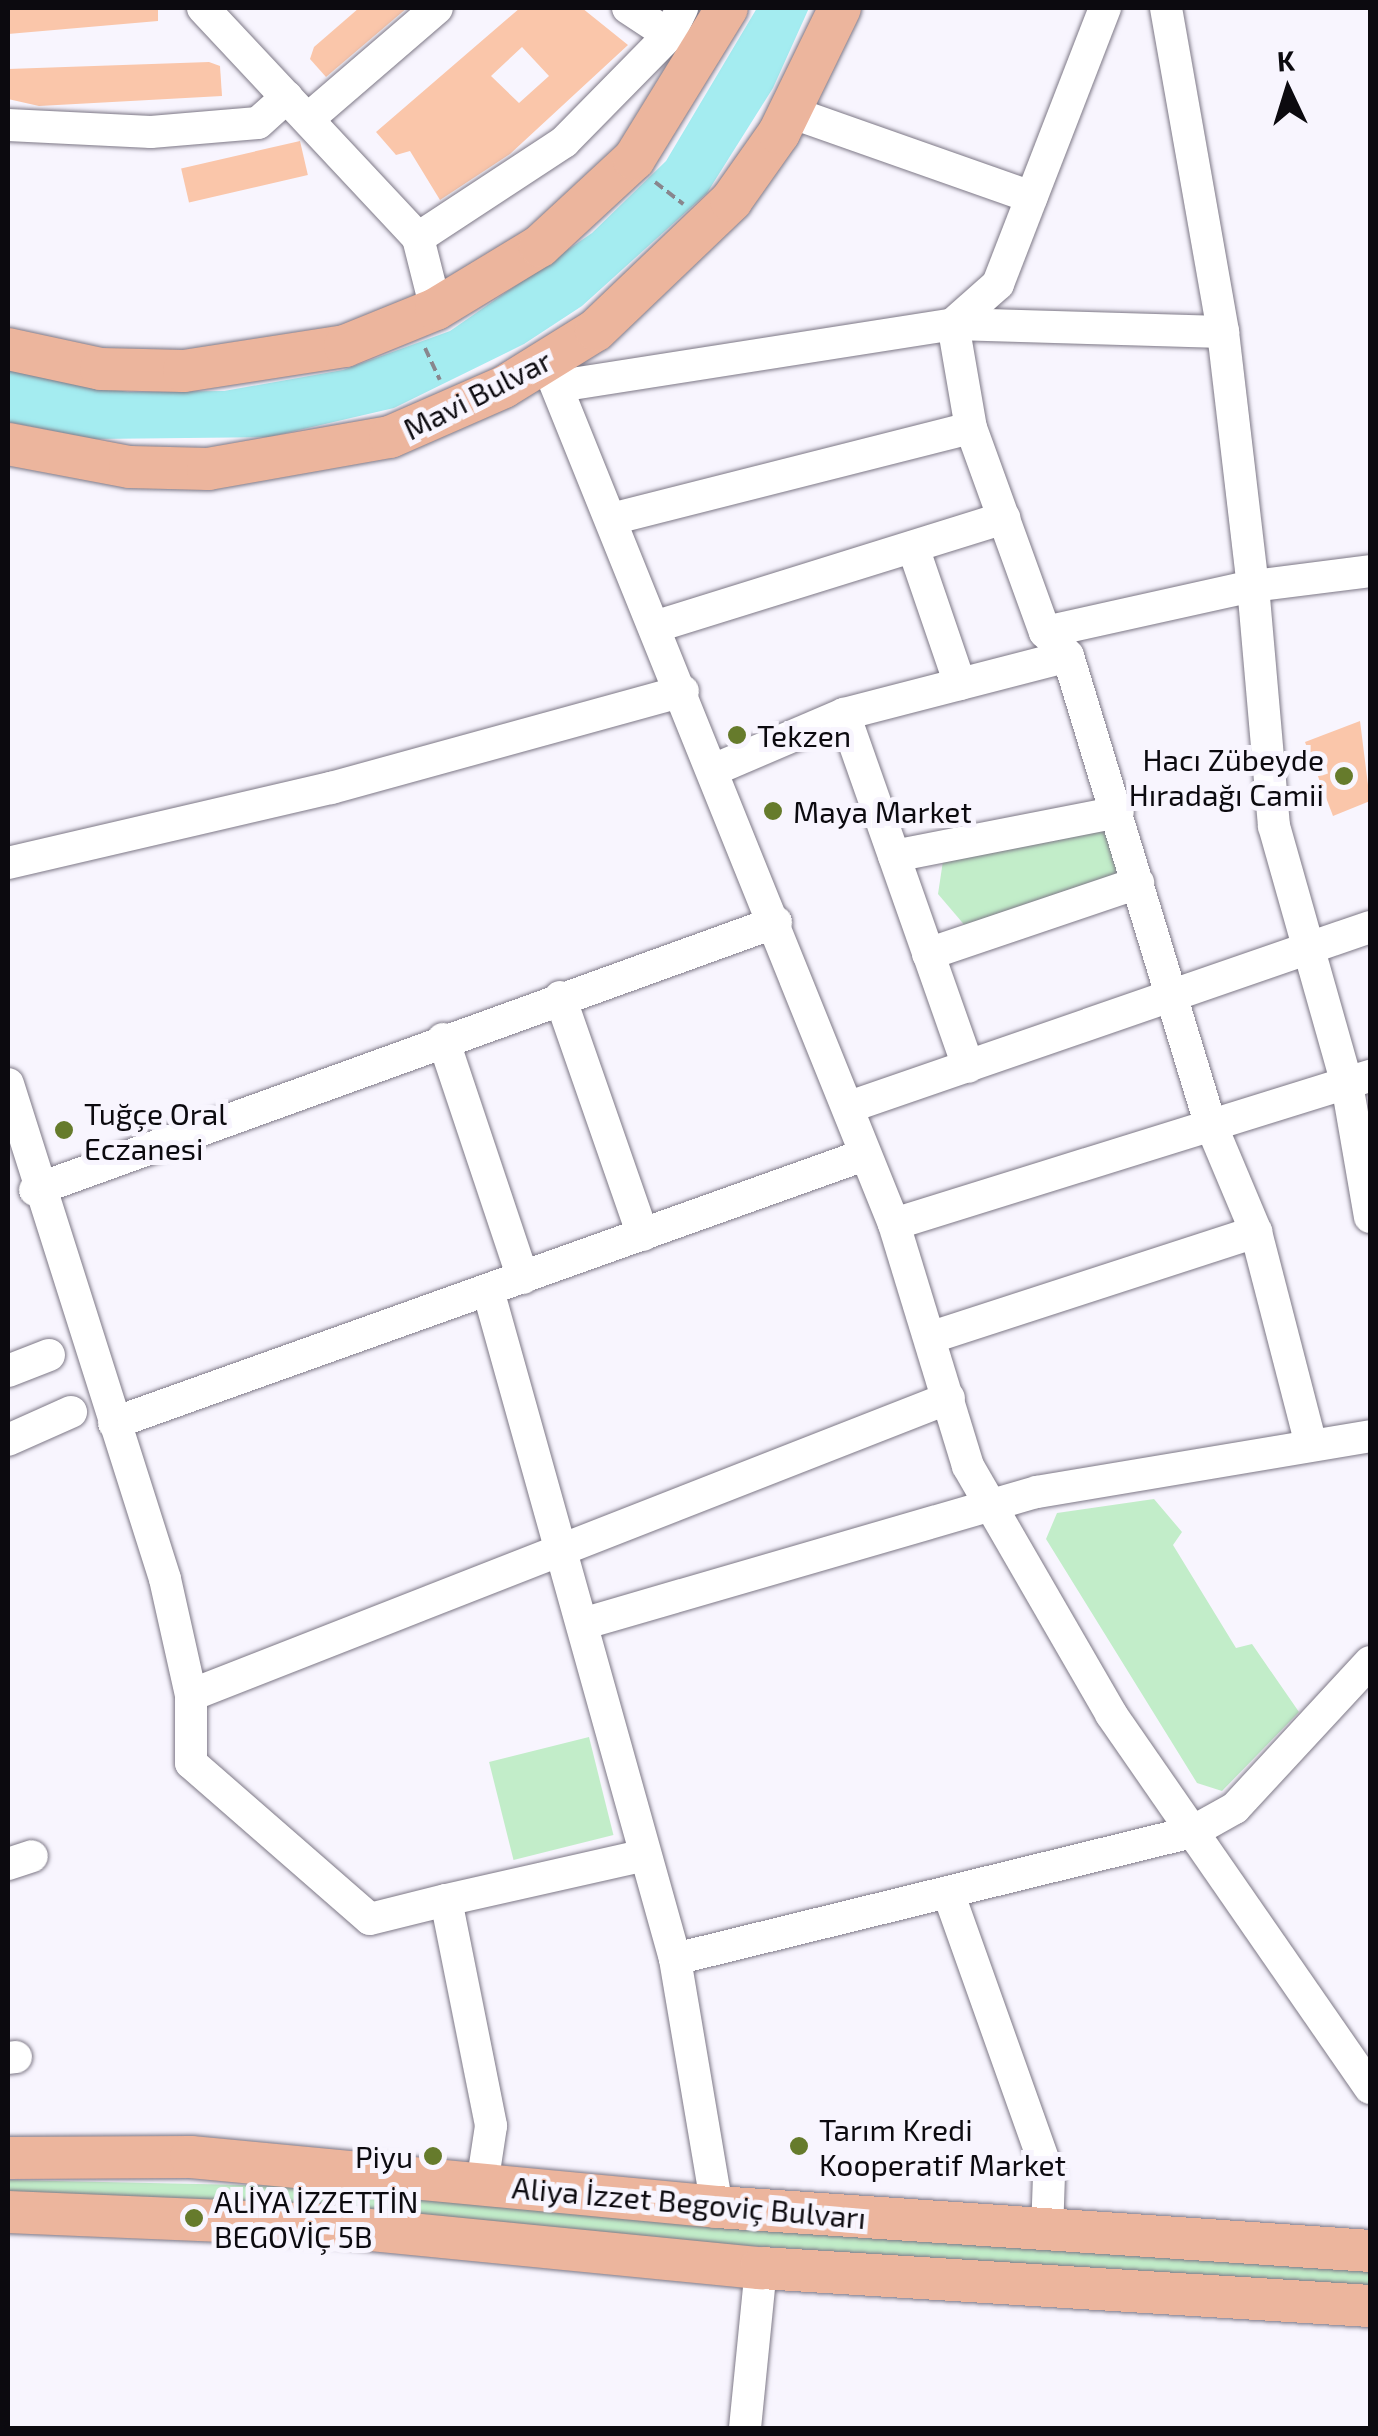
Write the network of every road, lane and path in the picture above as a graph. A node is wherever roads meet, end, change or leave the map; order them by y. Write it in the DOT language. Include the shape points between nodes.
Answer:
graph roads {
  1 [pos="203,8"];
  2 [pos="437,8"];
  3 [pos="628,8"];
  4 [pos="727,8"];
  5 [pos="840,8"];
  6 [pos="1105,8"];
  7 [pos="1166,8"];
  8 [pos="675,21"];
  9 [pos="298,108"];
  10 [pos="790,112"];
  11 [pos="8,124"];
  12 [pos="641,170"];
  13 [pos="1032,197"];
  14 [pos="698,216"];
  15 [pos="418,238"];
  16 [pos="426,320"];
  17 [pos="953,324"];
  18 [pos="1223,332"];
  19 [pos="8,350"];
  20 [pos="552,373"];
  21 [pos="449,398"];
  22 [pos="972,428"];
  23 [pos="8,444"];
  24 [pos="1004,518"];
  25 [pos="612,520"];
  26 [pos="913,547"];
  27 [pos="1370,572"];
  28 [pos="1254,586"];
  29 [pos="654,627"];
  30 [pos="1057,644"];
  31 [pos="960,684"];
  32 [pos="683,691"];
  33 [pos="844,714"];
  34 [pos="718,768"];
  35 [pos="1118,812"];
  36 [pos="894,856"];
  37 [pos="8,862"];
  38 [pos="1138,883"];
  39 [pos="776,922"];
  40 [pos="1370,927"];
  41 [pos="1311,947"];
  42 [pos="928,954"];
  43 [pos="1173,995"];
  44 [pos="560,997"];
  45 [pos="443,1040"];
  46 [pos="968,1068"];
  47 [pos="1359,1080"];
  48 [pos="8,1084"];
  49 [pos="849,1107"];
  50 [pos="1209,1120"];
  51 [pos="864,1155"];
  52 [pos="35,1190"];
  53 [pos="1370,1217"];
  54 [pos="894,1224"];
  55 [pos="1256,1232"];
  56 [pos="643,1235"];
  57 [pos="522,1278"];
  58 [pos="488,1290"];
  59 [pos="932,1337"];
  60 [pos="49,1356"];
  61 [pos="8,1371"];
  62 [pos="949,1398"];
  63 [pos="71,1412"];
  64 [pos="114,1424"];
  65 [pos="1370,1436"];
  66 [pos="8,1440"];
  67 [pos="1311,1445"];
  68 [pos="990,1510"];
  69 [pos="563,1556"];
  70 [pos="582,1624"];
  71 [pos="1370,1662"];
  72 [pos="191,1696"];
  73 [pos="1192,1832"];
  74 [pos="645,1855"];
  75 [pos="948,1892"];
  76 [pos="446,1900"];
  77 [pos="675,1959"];
  78 [pos="1368,2080"];
  79 [pos="8,2158"];
  80 [pos="482,2185"];
  81 [pos="717,2207"];
  82 [pos="8,2212"];
  83 [pos="1047,2231"];
  84 [pos="1370,2250"];
  85 [pos="761,2268"];
  86 [pos="1370,2306"];
  87 [pos="745,2428"];
  1 -- 9 [label="street"];
  2 -- 9 [label="street"];
  3 -- 8 [label="street"];
  4 -- 16 [label="main road" via="634,159 540,246"];
  5 -- 10 [label="main road, Mavi Bulvar"];
  6 -- 13 [label="street"];
  7 -- 18 [label="street"];
  8 -- 15 [label="street" via="564,142"];
  9 -- 11 [label="street" via="258,123 152,132"];
  9 -- 15 [label="street"];
  10 -- 13 [label="street"];
  10 -- 20 [label="main road, Mavi Bulvar" via="731,201"];
  12 -- 14 [label="path"];
  13 -- 17 [label="street" via="998,284"];
  15 -- 16 [label="street"];
  16 -- 19 [label="main road" via="345,346 184,371 101,369"];
  16 -- 21 [label="path"];
  17 -- 18 [label="street"];
  17 -- 20 [label="street"];
  17 -- 22 [label="street"];
  18 -- 28 [label="street"];
  20 -- 23 [label="main road, Mavi Bulvar" via="390,437 314,456 130,467"];
  20 -- 25 [label="street"];
  22 -- 24 [label="street"];
  22 -- 25 [label="street"];
  24 -- 26 [label="street"];
  24 -- 30 [label="street"];
  25 -- 29 [label="street"];
  26 -- 29 [label="street"];
  26 -- 31 [label="street"];
  27 -- 28 [label="street"];
  28 -- 30 [label="street"];
  28 -- 41 [label="street" via="1274,826"];
  29 -- 32 [label="street"];
  30 -- 31 [label="street"];
  30 -- 35 [label="street"];
  31 -- 33 [label="street"];
  32 -- 34 [label="street"];
  32 -- 37 [label="street" via="332,788"];
  33 -- 34 [label="street"];
  33 -- 36 [label="street"];
  34 -- 39 [label="street"];
  35 -- 36 [label="street"];
  35 -- 38 [label="street"];
  36 -- 42 [label="street"];
  38 -- 42 [label="street"];
  38 -- 43 [label="street"];
  39 -- 44 [label="street"];
  39 -- 49 [label="street"];
  40 -- 41 [label="street"];
  41 -- 43 [label="street"];
  41 -- 47 [label="street"];
  42 -- 46 [label="street"];
  43 -- 46 [label="street"];
  43 -- 50 [label="street"];
  44 -- 45 [label="street"];
  44 -- 56 [label="street"];
  45 -- 52 [label="street"];
  45 -- 57 [label="street"];
  46 -- 49 [label="street"];
  47 -- 50 [label="street"];
  47 -- 53 [label="street"];
  48 -- 52 [label="street"];
  49 -- 51 [label="street"];
  50 -- 54 [label="street"];
  50 -- 55 [label="street"];
  51 -- 54 [label="street"];
  51 -- 56 [label="street"];
  52 -- 64 [label="street"];
  54 -- 59 [label="street"];
  55 -- 59 [label="street"];
  55 -- 67 [label="street"];
  56 -- 57 [label="street"];
  57 -- 58 [label="street"];
  58 -- 64 [label="street"];
  58 -- 69 [label="street"];
  59 -- 62 [label="street"];
  60 -- 61 [label="street"];
  62 -- 68 [label="street"];
  62 -- 69 [label="street"];
  63 -- 66 [label="street"];
  64 -- 72 [label="street"];
  65 -- 67 [label="street"];
  67 -- 68 [label="street" via="1037,1492"];
  68 -- 70 [label="street"];
  68 -- 73 [label="street"];
  69 -- 70 [label="street"];
  69 -- 72 [label="street"];
  70 -- 74 [label="street"];
  71 -- 73 [label="street" via="1234,1808"];
  72 -- 76 [label="street" via="191,1764 370,1919"];
  73 -- 75 [label="street"];
  73 -- 78 [label="street"];
  74 -- 76 [label="street"];
  74 -- 77 [label="street"];
  75 -- 77 [label="street"];
  75 -- 83 [label="street" via="1049,2175"];
  76 -- 80 [label="street" via="491,2126"];
  77 -- 81 [label="street"];
  79 -- 80 [label="main road, Aliya İzzet Begoviç Bulvarı" via="190,2157"];
  80 -- 81 [label="main road, Aliya İzzet Begoviç Bulvarı"];
  81 -- 83 [label="main road, Aliya İzzet Begoviç Bulvarı"];
  82 -- 85 [label="main road, Aliya İzzet Begoviç Bulvarı" via="319,2225"];
  83 -- 84 [label="main road, Aliya İzzet Begoviç Bulvarı"];
  85 -- 86 [label="main road, Aliya İzzet Begoviç Bulvarı"];
  85 -- 87 [label="street"];
}
